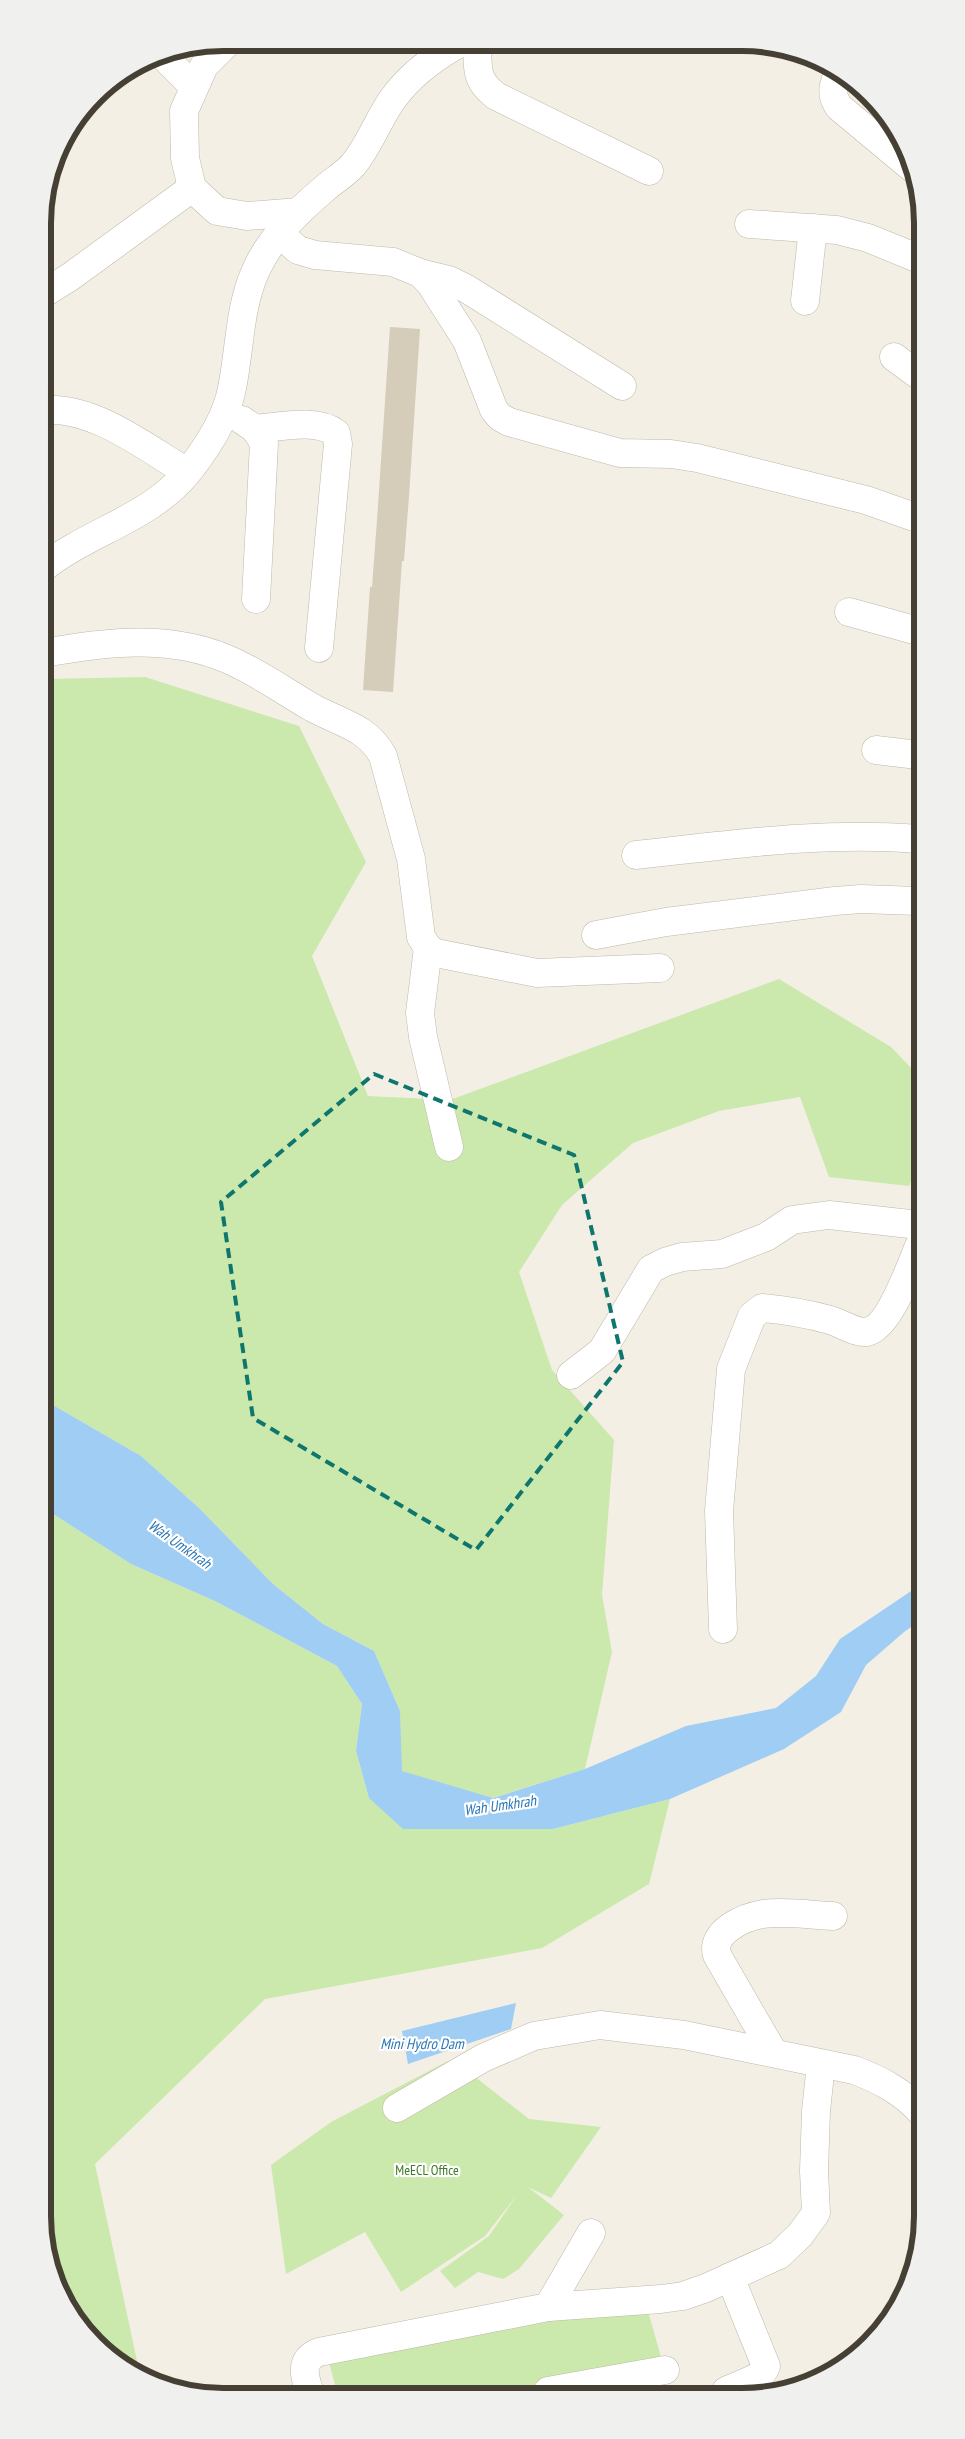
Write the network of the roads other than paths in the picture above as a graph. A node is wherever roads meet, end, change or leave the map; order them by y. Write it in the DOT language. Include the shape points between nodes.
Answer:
graph roads {
  1 [pos="446,51"];
  2 [pos="477,51"];
  3 [pos="218,52"];
  4 [pos="167,60"];
  5 [pos="836,79"];
  6 [pos="194,87"];
  7 [pos="902,160"];
  8 [pos="649,171"];
  9 [pos="192,188"];
  10 [pos="299,212"];
  11 [pos="749,224"];
  12 [pos="813,228"];
  13 [pos="279,233"];
  14 [pos="914,257"];
  15 [pos="420,273"];
  16 [pos="52,288"];
  17 [pos="805,301"];
  18 [pos="894,358"];
  19 [pos="914,372"];
  20 [pos="622,386"];
  21 [pos="227,409"];
  22 [pos="52,410"];
  23 [pos="255,429"];
  24 [pos="187,472"];
  25 [pos="914,517"];
  26 [pos="52,562"];
  27 [pos="256,599"];
  28 [pos="850,612"];
  29 [pos="914,630"];
  30 [pos="319,648"];
  31 [pos="52,652"];
  32 [pos="876,750"];
  33 [pos="914,754"];
  34 [pos="914,839"];
  35 [pos="636,855"];
  36 [pos="914,901"];
  37 [pos="596,935"];
  38 [pos="428,948"];
  39 [pos="660,968"];
  40 [pos="449,1148"];
  41 [pos="914,1224"];
  42 [pos="913,1258"];
  43 [pos="570,1375"];
  44 [pos="723,1629"];
  45 [pos="832,1916"];
  46 [pos="772,2052"];
  47 [pos="821,2064"];
  48 [pos="913,2104"];
  49 [pos="397,2108"];
  50 [pos="591,2233"];
  51 [pos="730,2277"];
  52 [pos="548,2306"];
  53 [pos="665,2370"];
  54 [pos="308,2388"];
  55 [pos="569,2388"];
  56 [pos="732,2388"];
  1 -- 10 [label="street" via="434,58 392,99 353,164"];
  2 -- 8 [label="street" via="478,76 485,88 496,96"];
  3 -- 6 [label="street" via="204,66"];
  4 -- 6 [label="street"];
  5 -- 7 [label="street" via="832,90 838,107"];
  6 -- 9 [label="street" via="184,111 183,139"];
  9 -- 10 [label="street" via="217,211 247,216"];
  9 -- 16 [label="street"];
  10 -- 13 [label="street"];
  11 -- 12 [label="street"];
  12 -- 14 [label="street" via="868,238"];
  12 -- 17 [label="street"];
  13 -- 15 [label="street" via="298,250 315,255 393,262"];
  13 -- 21 [label="street" via="256,270 245,306"];
  15 -- 20 [label="street" via="449,280 467,289"];
  15 -- 25 [label="street" via="430,282 467,341 494,410 509,422 620,453 697,458 866,500"];
  18 -- 19 [label="street"];
  21 -- 23 [label="street"];
  21 -- 24 [label="street"];
  22 -- 24 [label="street" via="88,415"];
  23 -- 27 [label="street" via="264,443"];
  23 -- 30 [label="street" via="318,425 336,433 338,444"];
  24 -- 26 [label="street" via="167,494 136,516 79,544"];
  28 -- 29 [label="street"];
  31 -- 38 [label="street" via="117,643 184,646 210,652 364,733 375,742 383,756 411,859 421,937"];
  32 -- 33 [label="street"];
  34 -- 35 [label="street" via="825,837"];
  36 -- 37 [label="street" via="861,898 666,922"];
  38 -- 39 [label="street" via="443,954 537,972"];
  38 -- 40 [label="street" via="420,1013"];
  41 -- 43 [label="street" via="829,1215 792,1220 766,1237 722,1254 682,1257 665,1262 651,1269 602,1351"];
  42 -- 44 [label="street" via="891,1307 881,1323 869,1331 784,1310 762,1308 752,1316 731,1369 719,1511"];
  45 -- 46 [label="street" via="763,1914 733,1926 717,1940 717,1955"];
  46 -- 47 [label="street"];
  46 -- 49 [label="street" via="684,2035 600,2025 534,2036 484,2058"];
  47 -- 48 [label="street" via="854,2070 879,2080"];
  47 -- 51 [label="street" via="816,2111 816,2213 800,2235 779,2255"];
  50 -- 52 [label="street"];
  51 -- 52 [label="street" via="682,2296"];
  51 -- 56 [label="street" via="766,2366 760,2375"];
  52 -- 54 [label="street" via="319,2352 305,2362 304,2376"];
  53 -- 55 [label="street"];
}
